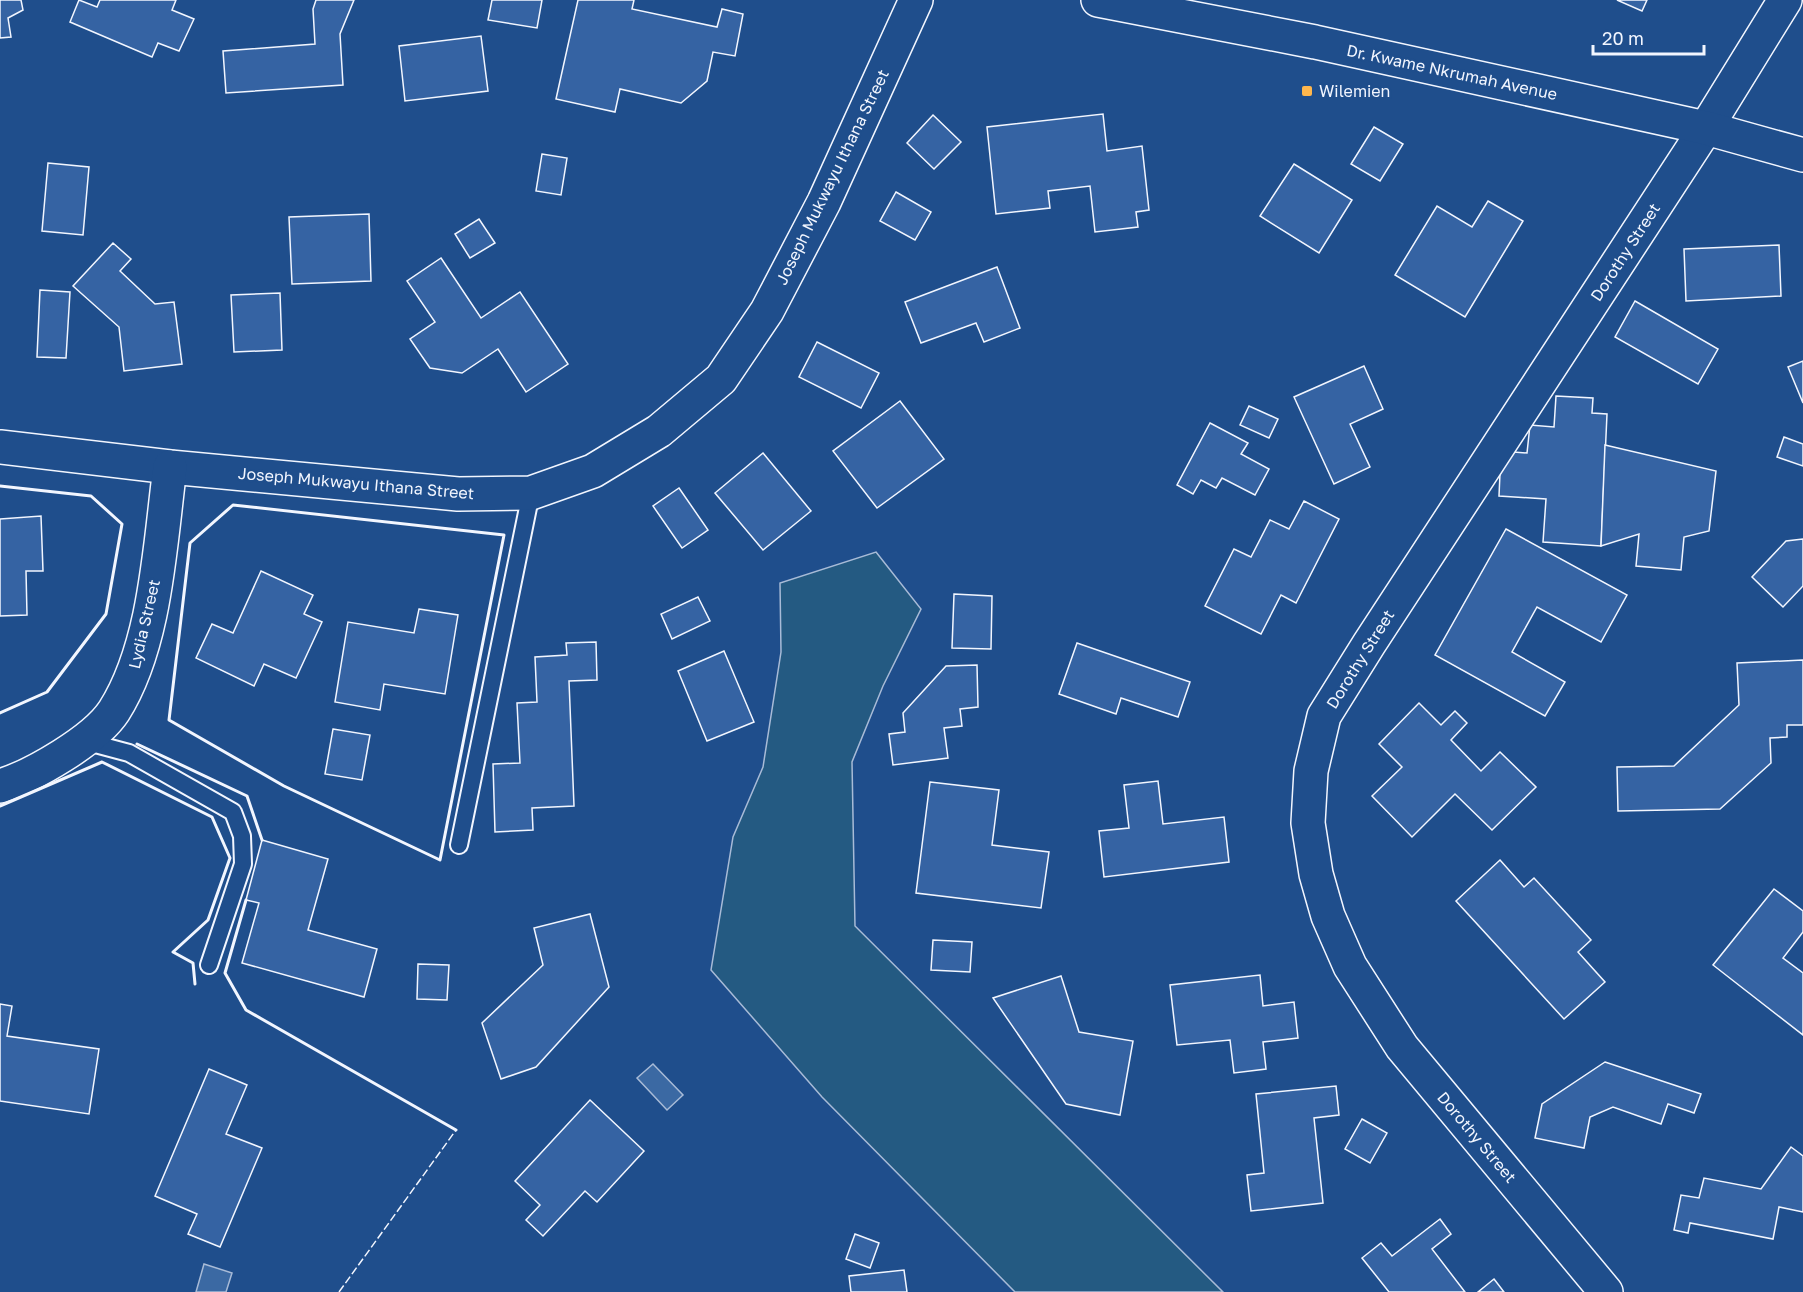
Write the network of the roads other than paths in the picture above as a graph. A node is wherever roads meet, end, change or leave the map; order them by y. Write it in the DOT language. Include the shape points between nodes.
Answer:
graph roads {
  1 [pos="916,0"];
  2 [pos="1098,0"];
  3 [pos="1785,0"];
  4 [pos="1706,128"];
  5 [pos="1803,155"];
  6 [pos="0,447"];
  7 [pos="170,467"];
  8 [pos="531,494"];
  9 [pos="84,741"];
  10 [pos="0,786"];
  11 [pos="459,845"];
  12 [pos="209,965"];
  13 [pos="1606,1292"];
  1 -- 8 [label="street, Joseph Mukwayu Ithana Street" via="824,202 767,311 721,379 659,431 593,471"];
  2 -- 4 [label="street, Dr. Kwame Nkrumah Avenue" via="1315,42"];
  3 -- 4 [label="street, Dorothy Street"];
  4 -- 5 [label="street, Dr. Kwame Nkrumah Avenue"];
  4 -- 13 [label="street, Dorothy Street" via="1335,698 1324,716 1311,771 1308,823 1316,874 1328,916 1350,966 1402,1047"];
  6 -- 7 [label="street, Joseph Mukwayu Ithana Street"];
  7 -- 8 [label="street, Joseph Mukwayu Ithana Street" via="458,494"];
  7 -- 9 [label="street, Lydia Street" via="154,597 135,670 113,713"];
  8 -- 11 [label="lane"];
  9 -- 10 [label="street, Lydia Street" via="47,766"];
  9 -- 12 [label="lane" via="129,753 233,812 242,836 243,864"];
}
